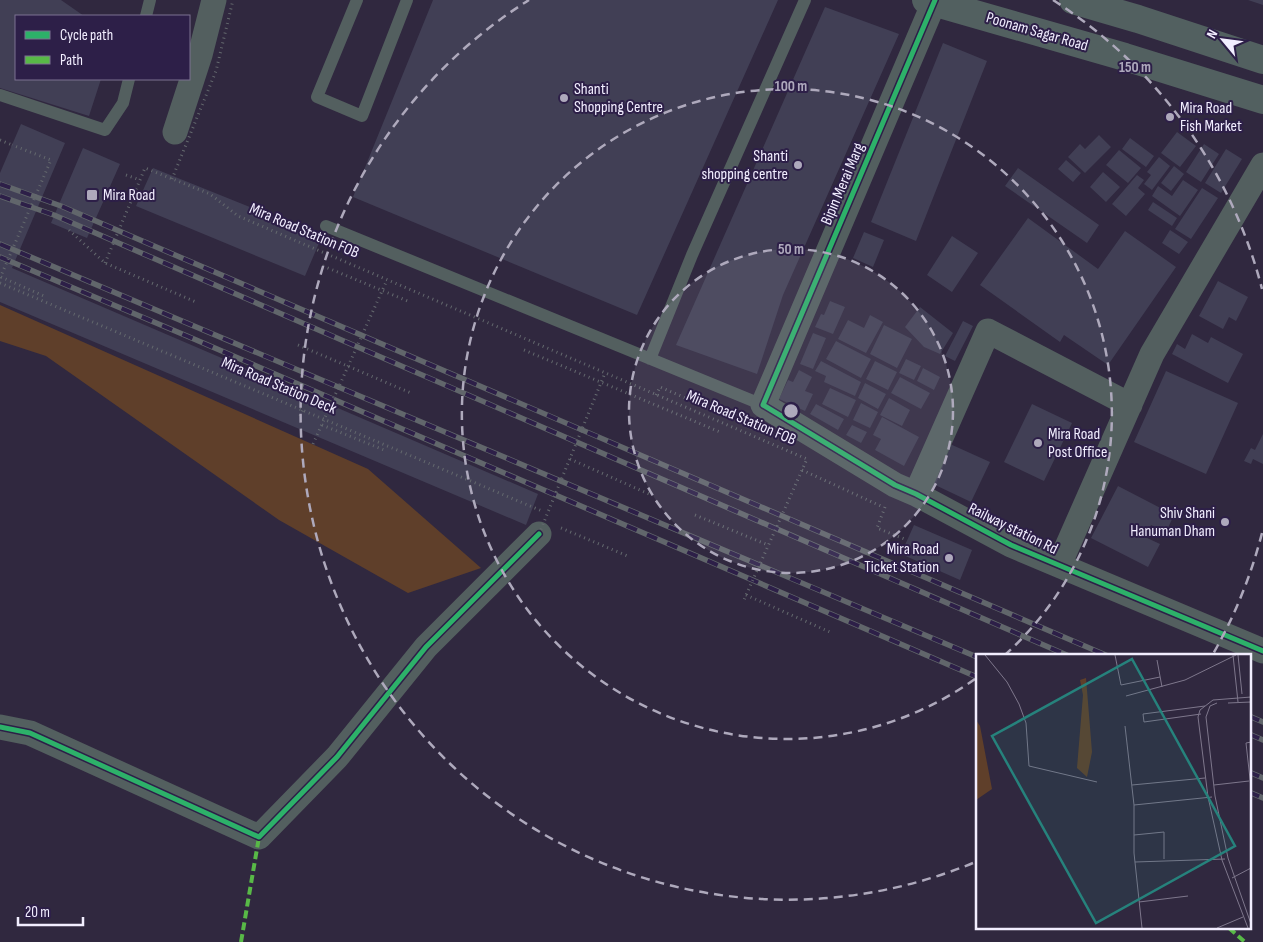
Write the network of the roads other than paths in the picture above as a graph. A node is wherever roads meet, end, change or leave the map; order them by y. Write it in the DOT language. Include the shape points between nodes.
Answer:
graph roads {
  1 [pos="150,0"];
  2 [pos="214,0"];
  3 [pos="357,0"];
  4 [pos="407,0"];
  5 [pos="805,0"];
  6 [pos="1073,0"];
  7 [pos="931,1"];
  8 [pos="146,15"];
  9 [pos="1263,60"];
  10 [pos="130,80"];
  11 [pos="0,95"];
  12 [pos="1263,100"];
  13 [pos="175,132"];
  14 [pos="1263,165"];
  15 [pos="326,226"];
  16 [pos="650,359"];
  17 [pos="763,405"];
  18 [pos="1130,406"];
  19 [pos="906,489"];
  20 [pos="544,523"];
  21 [pos="1059,565"];
  22 [pos="1263,651"];
  23 [pos="0,727"];
  1 -- 8 [label="lane"];
  2 -- 13 [label="street"];
  3 -- 4 [label="lane" via="317,97 362,116"];
  5 -- 16 [label="lane" via="692,255"];
  6 -- 9 [label="main road"];
  7 -- 12 [label="main road, Poonam Sagar Road"];
  7 -- 17 [label="street, Bipin Merai Marg"];
  10 -- 11 [label="lane" via="123,103 105,130"];
  14 -- 18 [label="street" via="1152,354"];
  15 -- 16 [label="lane"];
  16 -- 17 [label="lane"];
  17 -- 19 [label="street, Railway station Rd"];
  18 -- 19 [label="street" via="988,331"];
  18 -- 21 [label="street"];
  19 -- 21 [label="street, Railway station Rd" via="1011,545"];
  20 -- 23 [label="street" via="426,647 338,757 259,837 30,732"];
  21 -- 22 [label="street, Railway station Rd"];
}
